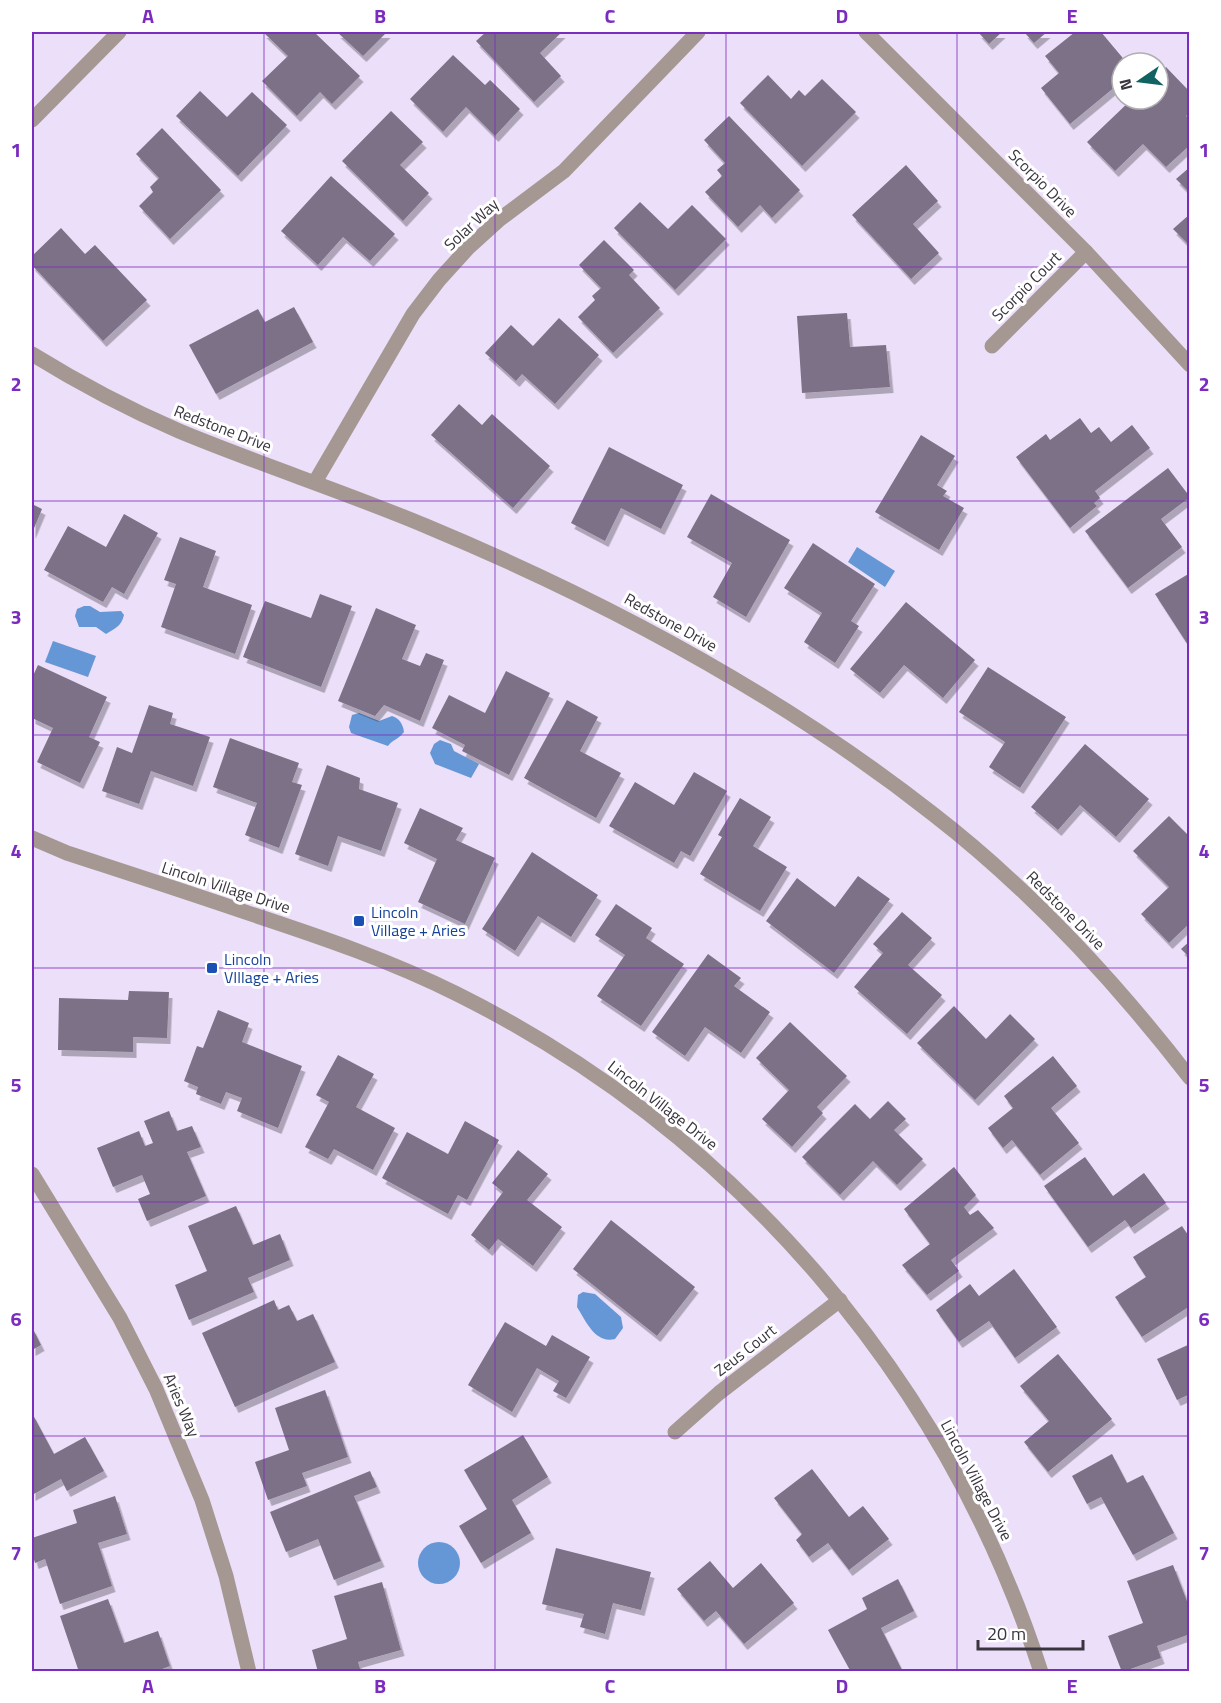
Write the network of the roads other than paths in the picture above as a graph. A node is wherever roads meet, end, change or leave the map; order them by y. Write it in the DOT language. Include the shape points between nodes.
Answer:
graph roads {
  1 [pos="119,32"];
  2 [pos="698,32"];
  3 [pos="866,32"];
  4 [pos="32,120"];
  5 [pos="1086,252"];
  6 [pos="992,346"];
  7 [pos="32,354"];
  8 [pos="1190,365"];
  9 [pos="315,482"];
  10 [pos="32,838"];
  11 [pos="1190,1078"];
  12 [pos="32,1174"];
  13 [pos="840,1300"];
  14 [pos="675,1432"];
  15 [pos="249,1671"];
  16 [pos="1041,1671"];
  1 -- 4 [label="street"];
  2 -- 9 [label="street, Solar Way" via="564,171 500,219 439,280 413,314"];
  3 -- 5 [label="street, Scorpio Drive"];
  5 -- 6 [label="street, Scorpio Court"];
  5 -- 8 [label="street, Scorpio Drive"];
  7 -- 9 [label="street, Redstone Drive" via="88,388 179,431"];
  9 -- 11 [label="street, Redstone Drive" via="426,525 570,589 757,691 817,730 934,814 1012,881 1084,953"];
  10 -- 13 [label="street, Lincoln Village Drive" via="384,961 527,1031 659,1121 720,1172 777,1228"];
  12 -- 15 [label="street, Aries Way" via="120,1318 156,1389 202,1500"];
  13 -- 14 [label="street, Zeus Court"];
  13 -- 16 [label="street, Lincoln Village Drive" via="879,1351 945,1452 998,1559"];
}
